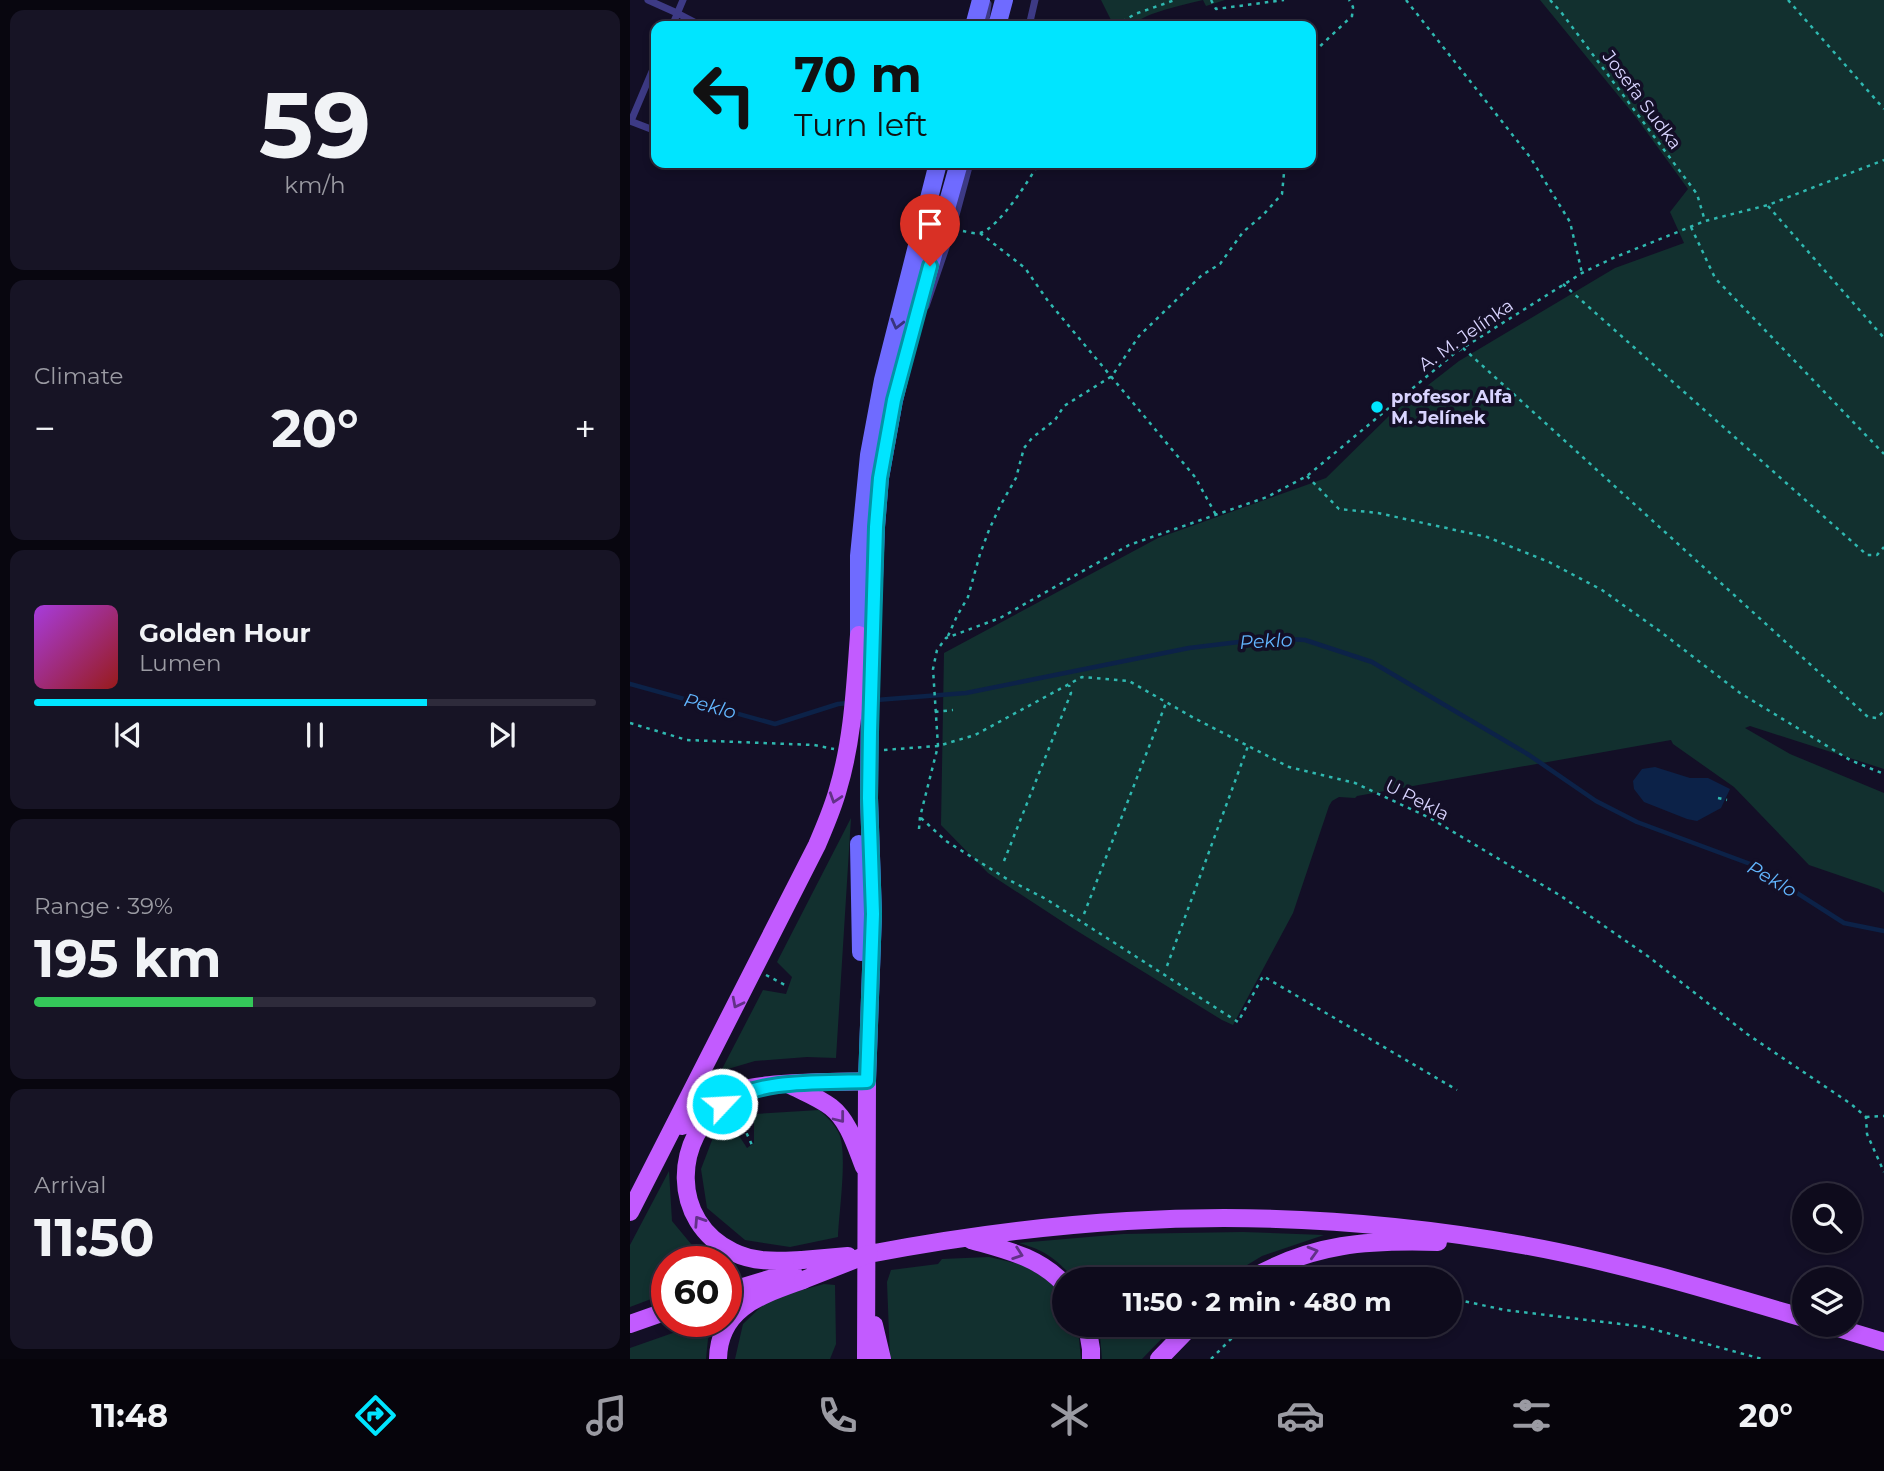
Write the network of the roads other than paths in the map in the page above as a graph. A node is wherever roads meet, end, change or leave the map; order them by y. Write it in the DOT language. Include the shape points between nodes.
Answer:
graph roads {
  1 [pos="648,0"];
  2 [pos="683,0"];
  3 [pos="981,0"];
  4 [pos="989,0"];
  5 [pos="1004,0"];
  6 [pos="1035,0"];
  7 [pos="677,13"];
  8 [pos="674,21"];
  9 [pos="692,21"];
  10 [pos="975,21"];
  11 [pos="989,21"];
  12 [pos="997,21"];
  13 [pos="1030,21"];
  14 [pos="651,73"];
  15 [pos="630,121"];
  16 [pos="651,129"];
  17 [pos="937,168"];
  18 [pos="958,168"];
  19 [pos="969,168"];
  20 [pos="908,344"];
  21 [pos="859,635"];
  22 [pos="862,682"];
  23 [pos="862,737"];
  24 [pos="867,1081"];
  25 [pos="789,1084"];
  26 [pos="766,1086"];
  27 [pos="665,1144"];
  28 [pos="867,1174"];
  29 [pos="630,1212"];
  30 [pos="965,1238"];
  31 [pos="1529,1246"];
  32 [pos="1274,1267"];
  33 [pos="802,1270"];
  34 [pos="1052,1272"];
  35 [pos="742,1287"];
  36 [pos="866,1294"];
  37 [pos="1792,1315"];
  38 [pos="651,1317"];
  39 [pos="866,1320"];
  40 [pos="630,1324"];
  41 [pos="1862,1335"];
  42 [pos="1089,1337"];
  43 [pos="1180,1337"];
  44 [pos="1884,1342"];
  45 [pos="718,1359"];
  46 [pos="852,1359"];
  47 [pos="866,1359"];
  48 [pos="882,1359"];
  49 [pos="1091,1359"];
  50 [pos="1159,1359"];
  1 -- 7 [label="lane"];
  2 -- 7 [label="lane"];
  3 -- 10 [label="street"];
  4 -- 11 [label="lane"];
  5 -- 12 [label="street"];
  6 -- 13 [label="lane"];
  7 -- 8 [label="lane"];
  7 -- 9 [label="lane"];
  14 -- 15 [label="lane"];
  15 -- 16 [label="lane"];
  17 -- 21 [label="street, one-way" via="869,454 859,556"];
  18 -- 20 [label="street"];
  19 -- 20 [label="lane" via="931,296"];
  20 -- 22 [label="street" via="880,478"];
  21 -- 22 [label="main road"];
  22 -- 23 [label="main road"];
  23 -- 24 [label="street" via="860,910"];
  23 -- 27 [label="main road, one-way" via="847,752 817,845"];
  24 -- 25 [label="main road"];
  24 -- 28 [label="main road"];
  25 -- 26 [label="main road"];
  25 -- 28 [label="main road, one-way" via="838,1113"];
  26 -- 27 [label="main road" via="710,1100"];
  33 -- 26 [label="main road, one-way" via="722,1246 693,1212 686,1190 686,1167 699,1128 731,1097"];
  27 -- 29 [label="main road"];
  28 -- 36 [label="main road"];
  30 -- 31 [label="main road" via="1058,1226 1227,1218 1404,1228"];
  30 -- 33 [label="main road, bridge"];
  30 -- 34 [label="main road, one-way" via="1026,1256"];
  32 -- 31 [label="main road, one-way" via="1350,1244 1404,1241"];
  31 -- 37 [label="main road" via="1647,1273"];
  33 -- 35 [label="main road"];
  33 -- 45 [label="main road" via="740,1309 722,1335"];
  36 -- 39 [label="main road"];
  36 -- 48 [label="main road"];
  38 -- 40 [label="main road"];
  39 -- 46 [label="main road"];
  39 -- 47 [label="main road"];
  41 -- 44 [label="main road"];
  42 -- 49 [label="main road"];
  43 -- 50 [label="main road"];
}
